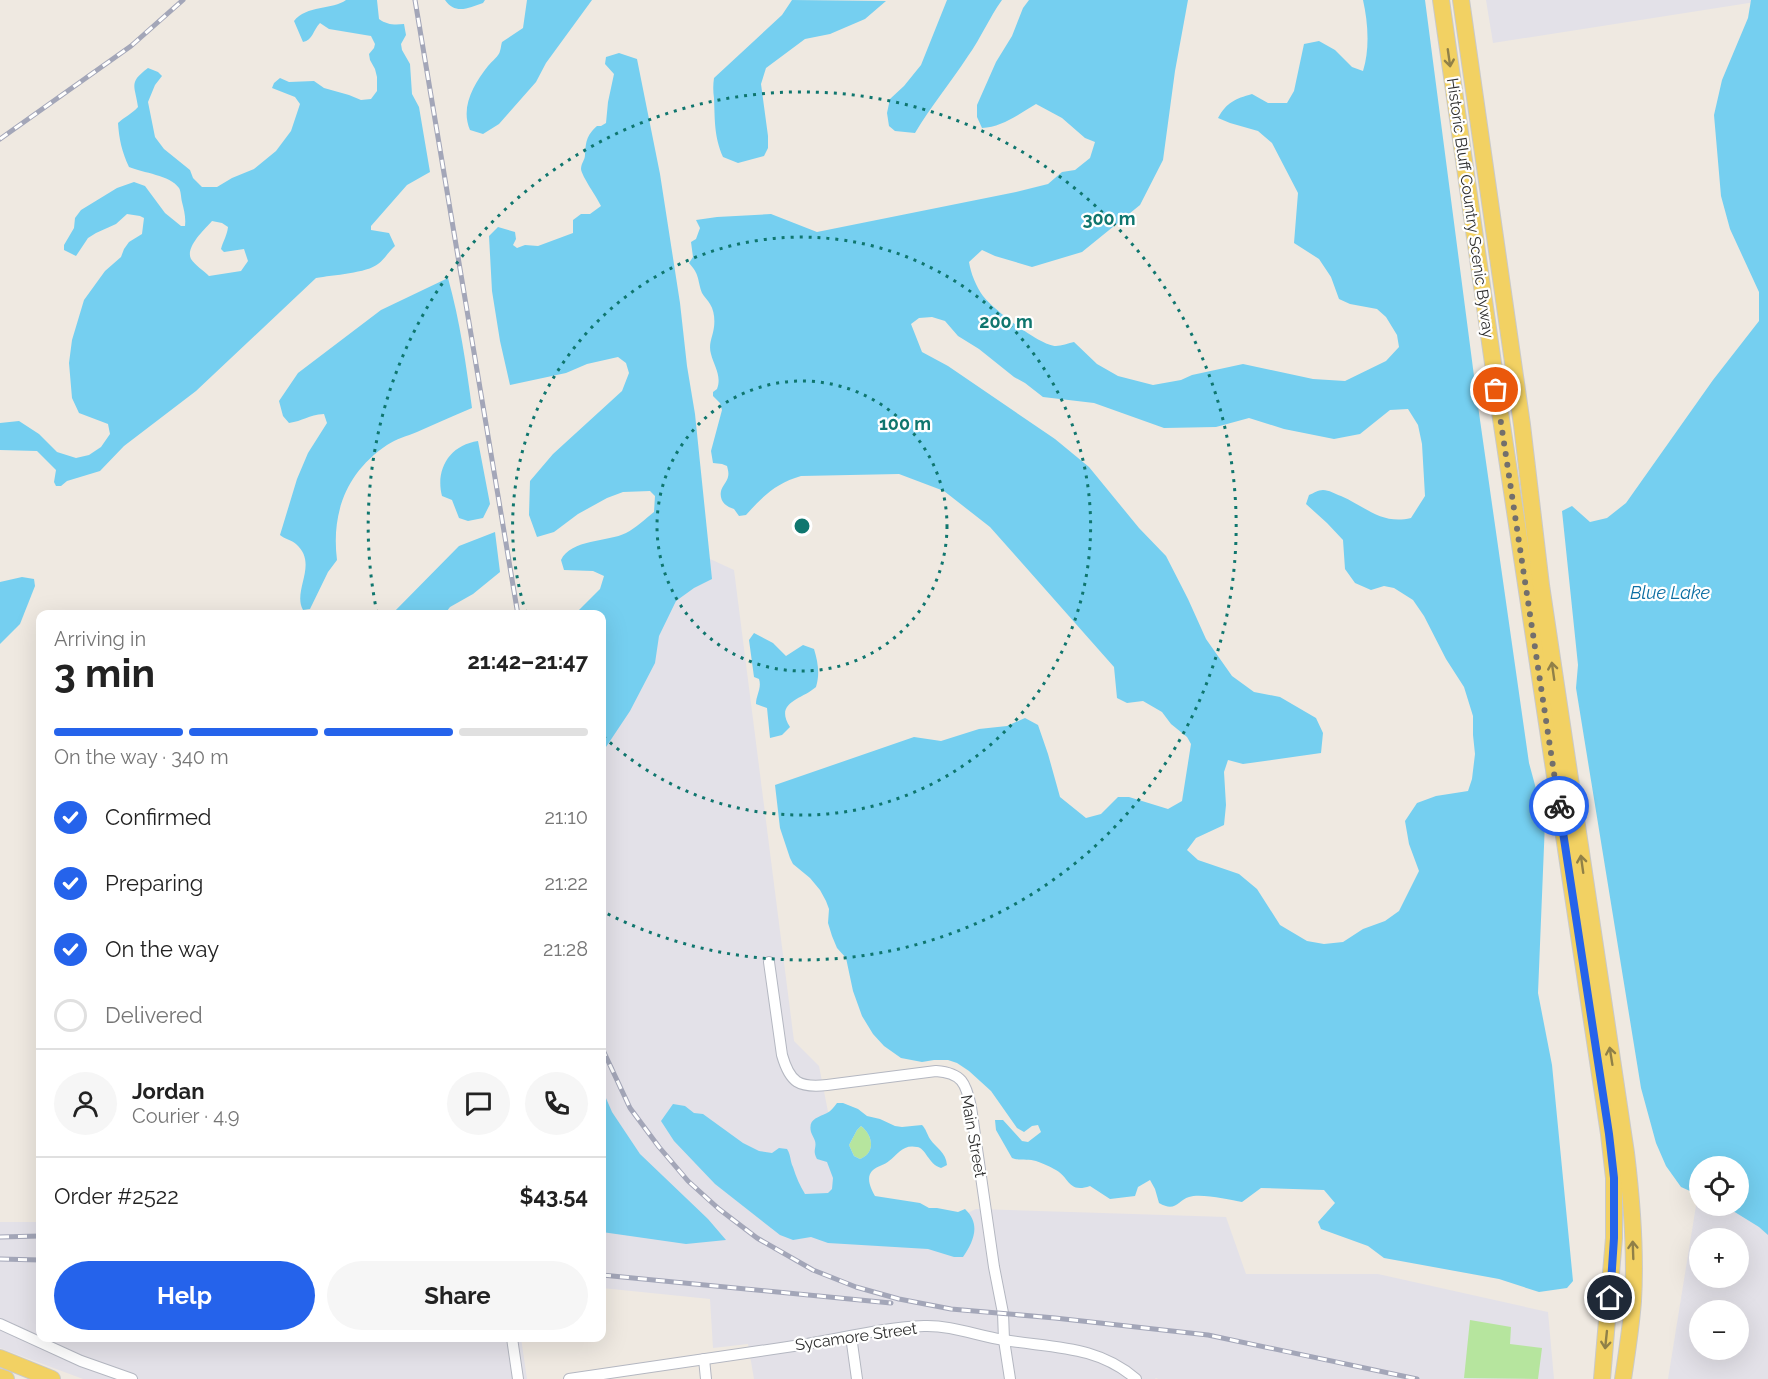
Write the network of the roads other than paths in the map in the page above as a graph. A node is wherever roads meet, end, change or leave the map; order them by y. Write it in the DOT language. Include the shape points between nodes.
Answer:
graph roads {
  1 [pos="1441,0"];
  2 [pos="1461,0"];
  3 [pos="769,962"];
  4 [pos="0,1324"];
  5 [pos="851,1336"];
  6 [pos="36,1340"];
  7 [pos="1004,1340"];
  8 [pos="39,1342"];
  9 [pos="513,1342"];
  10 [pos="0,1358"];
  11 [pos="704,1359"];
  12 [pos="0,1377"];
  13 [pos="6,1379"];
  14 [pos="52,1379"];
  15 [pos="132,1379"];
  16 [pos="518,1379"];
  17 [pos="573,1379"];
  18 [pos="706,1379"];
  19 [pos="857,1379"];
  20 [pos="1010,1379"];
  21 [pos="1136,1379"];
  22 [pos="1602,1379"];
  23 [pos="1623,1379"];
  1 -- 22 [label="main road, Historic Bluff Country Scenic Byway, one-way" via="1609,1134 1614,1238"];
  23 -- 2 [label="main road, Historic Bluff Country Scenic Byway, one-way" via="1633,1300 1632,1203"];
  3 -- 7 [label="street, Main Street" via="782,1055 792,1079 801,1085 812,1087 936,1071 952,1073 964,1084 971,1107"];
  4 -- 6 [label="street"];
  5 -- 7 [label="street, Sycamore Street" via="926,1326"];
  5 -- 11 [label="street, Sycamore Street"];
  5 -- 19 [label="street"];
  7 -- 20 [label="street, Main Street"];
  7 -- 21 [label="street, Sycamore Street" via="1083,1351 1113,1363"];
  8 -- 15 [label="street"];
  9 -- 16 [label="street"];
  10 -- 14 [label="main road"];
  11 -- 17 [label="street, Sycamore Street"];
  11 -- 18 [label="street"];
  12 -- 13 [label="main road"];
}
